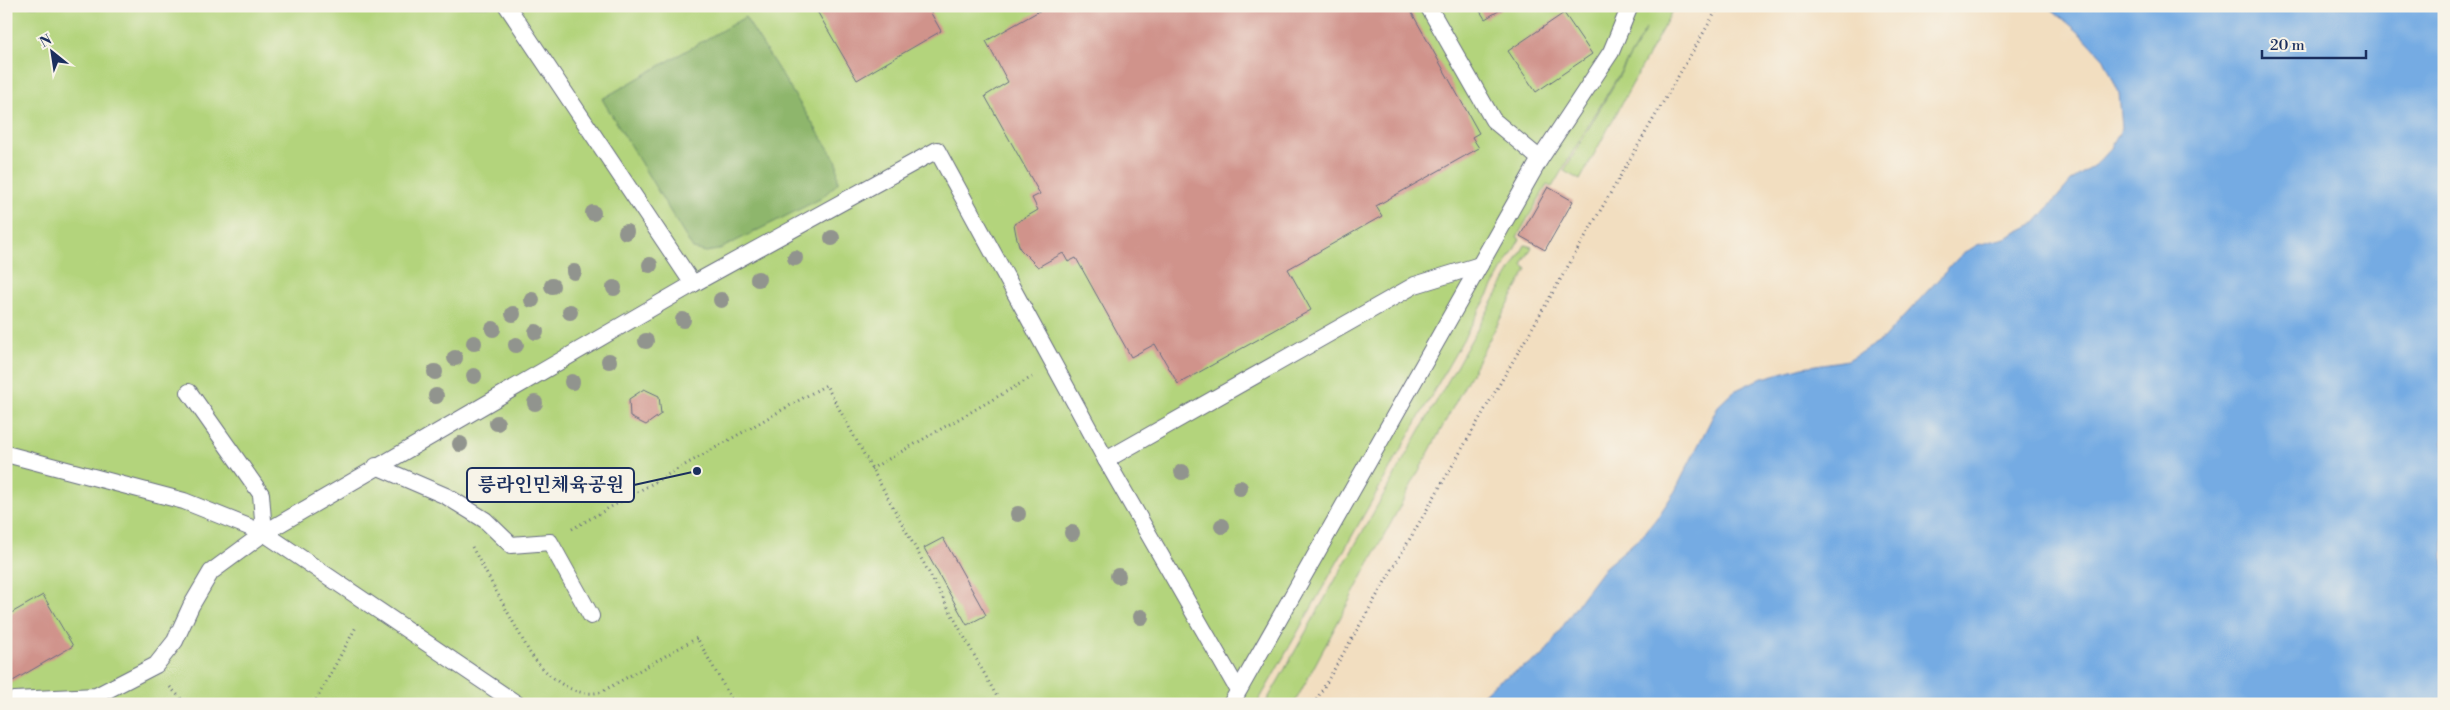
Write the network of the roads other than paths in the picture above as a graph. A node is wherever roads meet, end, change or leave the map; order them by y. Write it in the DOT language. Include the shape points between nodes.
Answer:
graph roads {
  1 [pos="507,6"];
  2 [pos="1428,6"];
  3 [pos="1630,6"];
  4 [pos="1540,159"];
  5 [pos="1480,265"];
  6 [pos="693,284"];
  7 [pos="189,392"];
  8 [pos="6,454"];
  9 [pos="1106,460"];
  10 [pos="376,466"];
  11 [pos="264,533"];
  12 [pos="591,616"];
  13 [pos="1234,697"];
  14 [pos="8,704"];
  15 [pos="517,704"];
  1 -- 6 [label="lane"];
  2 -- 4 [label="lane" via="1493,120"];
  3 -- 4 [label="lane" via="1611,52"];
  4 -- 5 [label="lane"];
  5 -- 9 [label="lane" via="1415,285"];
  5 -- 13 [label="lane"];
  6 -- 9 [label="lane" via="938,150"];
  6 -- 10 [label="lane"];
  7 -- 11 [label="lane" via="261,494"];
  8 -- 11 [label="lane" via="184,501"];
  9 -- 13 [label="lane"];
  10 -- 11 [label="lane"];
  10 -- 12 [label="lane" via="446,496 485,520 511,545 550,542"];
  11 -- 14 [label="lane" via="211,572 175,641 156,665 96,696 15,700"];
  11 -- 15 [label="lane"];
}
